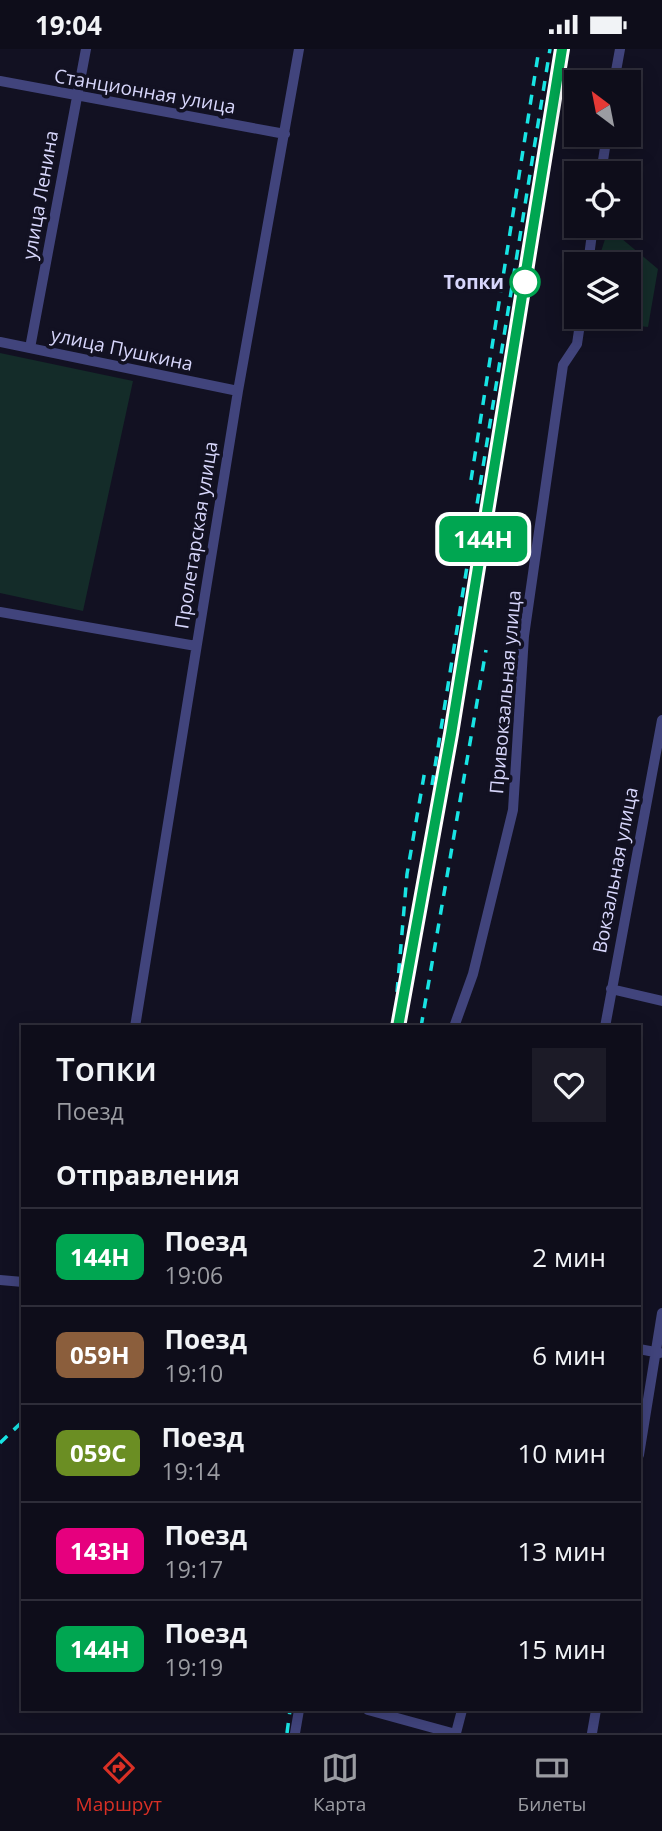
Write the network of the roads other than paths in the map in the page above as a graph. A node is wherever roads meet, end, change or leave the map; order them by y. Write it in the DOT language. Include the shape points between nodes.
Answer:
graph roads {
  1 [pos="86,49"];
  2 [pos="299,49"];
  3 [pos="620,49"];
  4 [pos="616,70"];
  5 [pos="0,81"];
  6 [pos="75,97"];
  7 [pos="285,134"];
  8 [pos="579,329"];
  9 [pos="0,342"];
  10 [pos="30,348"];
  11 [pos="237,391"];
  12 [pos="0,612"];
  13 [pos="196,646"];
  14 [pos="662,719"];
  15 [pos="611,989"];
  16 [pos="662,1001"];
  17 [pos="135,1025"];
  18 [pos="455,1025"];
  19 [pos="605,1025"];
  20 [pos="0,1280"];
  21 [pos="21,1282"];
  22 [pos="662,1313"];
  23 [pos="641,1349"];
  24 [pos="659,1353"];
  25 [pos="641,1445"];
  26 [pos="299,1711"];
  27 [pos="372,1711"];
  28 [pos="462,1711"];
  29 [pos="596,1711"];
  30 [pos="295,1733"];
  31 [pos="454,1733"];
  32 [pos="592,1733"];
  1 -- 6 [label="street, улица Ленина"];
  2 -- 7 [label="street, Пролетарская улица"];
  3 -- 4 [label="street"];
  5 -- 6 [label="street, Станционная улица"];
  6 -- 7 [label="street, Станционная улица"];
  6 -- 10 [label="street, улица Ленина"];
  7 -- 11 [label="street, Пролетарская улица"];
  8 -- 18 [label="street, Привокзальная улица" via="577,344 563,365 524,636 513,810 473,974"];
  9 -- 10 [label="street, улица Пушкина"];
  10 -- 11 [label="street, улица Пушкина"];
  11 -- 13 [label="street, Пролетарская улица"];
  12 -- 13 [label="street"];
  13 -- 17 [label="street, Пролетарская улица"];
  14 -- 15 [label="street, Вокзальная улица"];
  15 -- 16 [label="street"];
  15 -- 19 [label="street, Вокзальная улица"];
  20 -- 21 [label="street"];
  22 -- 24 [label="street"];
  23 -- 24 [label="street"];
  24 -- 25 [label="street"];
  26 -- 30 [label="street"];
  27 -- 31 [label="street"];
  28 -- 31 [label="street"];
  29 -- 32 [label="street"];
}
